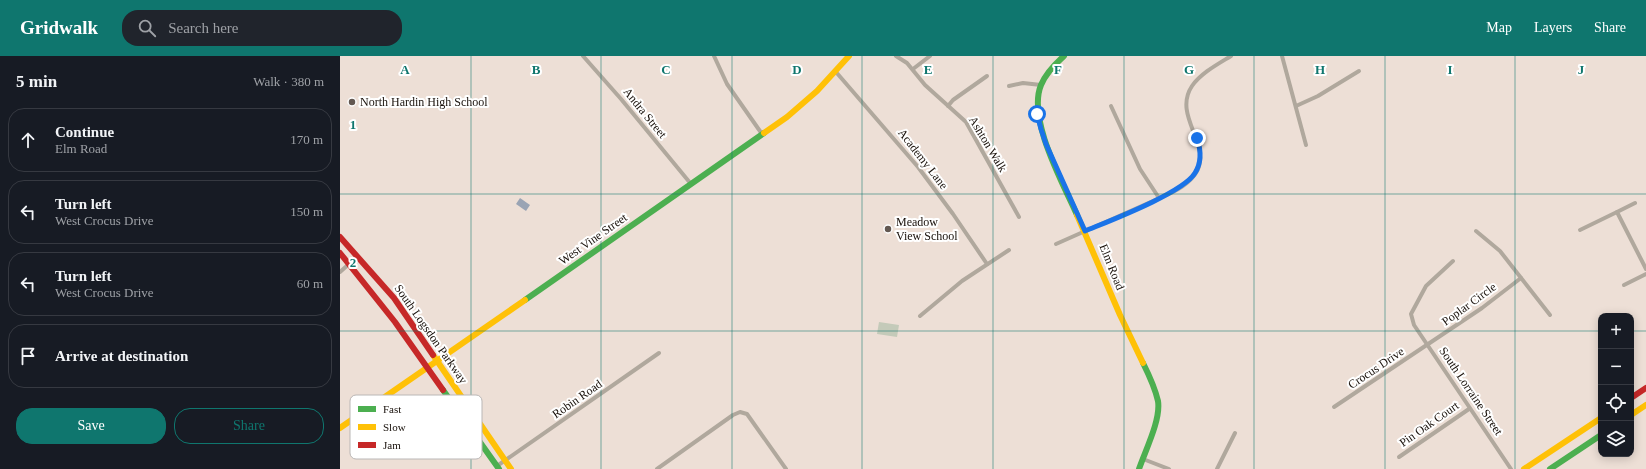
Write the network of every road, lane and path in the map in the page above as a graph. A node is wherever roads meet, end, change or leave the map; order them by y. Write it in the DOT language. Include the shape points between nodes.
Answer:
graph roads {
  1 [pos="583,56"];
  2 [pos="714,56"];
  3 [pos="849,56"];
  4 [pos="896,56"];
  5 [pos="930,56"];
  6 [pos="1064,56"];
  7 [pos="1231,56"];
  8 [pos="1282,56"];
  9 [pos="913,69"];
  10 [pos="1359,71"];
  11 [pos="836,72"];
  12 [pos="987,76"];
  13 [pos="1041,85"];
  14 [pos="1009,86"];
  15 [pos="948,106"];
  16 [pos="1111,106"];
  17 [pos="1296,106"];
  18 [pos="762,134"];
  19 [pos="1306,145"];
  20 [pos="691,184"];
  21 [pos="1159,198"];
  22 [pos="1635,203"];
  23 [pos="1617,212"];
  24 [pos="1019,218"];
  25 [pos="1580,230"];
  26 [pos="1085,231"];
  27 [pos="1476,231"];
  28 [pos="340,236"];
  29 [pos="1056,244"];
  30 [pos="1009,250"];
  31 [pos="340,254"];
  32 [pos="1453,261"];
  33 [pos="349,264"];
  34 [pos="987,264"];
  35 [pos="1646,269"];
  36 [pos="340,272"];
  37 [pos="1646,274"];
  38 [pos="1521,278"];
  39 [pos="1624,285"];
  40 [pos="1550,315"];
  41 [pos="920,316"];
  42 [pos="1428,345"];
  43 [pos="659,353"];
  44 [pos="437,361"];
  45 [pos="427,368"];
  46 [pos="1646,388"];
  47 [pos="388,395"];
  48 [pos="446,395"];
  49 [pos="460,395"];
  50 [pos="1634,396"];
  51 [pos="1646,405"];
  52 [pos="1334,407"];
  53 [pos="1469,408"];
  54 [pos="1634,413"];
  55 [pos="1598,420"];
  56 [pos="350,421"];
  57 [pos="482,426"];
  58 [pos="340,428"];
  59 [pos="1235,433"];
  60 [pos="1598,437"];
  61 [pos="482,445"];
  62 [pos="1399,457"];
  63 [pos="1143,459"];
  64 [pos="506,461"];
  65 [pos="498,468"];
  66 [pos="511,469"];
  67 [pos="656,469"];
  68 [pos="786,469"];
  69 [pos="1139,469"];
  70 [pos="1169,469"];
  71 [pos="1217,469"];
  72 [pos="1511,469"];
  73 [pos="1524,469"];
  74 [pos="1550,469"];
  1 -- 20 [label="street, Andra Street"];
  2 -- 18 [label="street" via="727,84"];
  3 -- 11 [label="main road, West Vine Street"];
  4 -- 9 [label="street, Ashton Walk"];
  5 -- 9 [label="street"];
  6 -- 13 [label="main road, Elm Road" via="1053,66"];
  7 -- 21 [label="street" via="1200,76 1189,91 1187,109 1200,150 1198,167 1188,182"];
  8 -- 17 [label="street"];
  9 -- 15 [label="street, Ashton Walk" via="925,85"];
  10 -- 17 [label="street"];
  11 -- 18 [label="main road, West Vine Street" via="787,117"];
  11 -- 34 [label="street, Academy Lane" via="918,167"];
  12 -- 15 [label="street"];
  13 -- 14 [label="street" via="1023,83"];
  13 -- 26 [label="main road, Elm Road" via="1037,106 1041,129"];
  15 -- 24 [label="street, Ashton Walk" via="966,122"];
  16 -- 21 [label="street" via="1140,169"];
  17 -- 19 [label="street"];
  18 -- 20 [label="main road, West Vine Street"];
  20 -- 44 [label="main road, West Vine Street"];
  21 -- 26 [label="street"];
  22 -- 23 [label="street"];
  23 -- 25 [label="street"];
  23 -- 35 [label="street"];
  26 -- 29 [label="street"];
  26 -- 63 [label="main road, Elm Road" via="1157,394 1157,418"];
  27 -- 38 [label="street" via="1500,251"];
  28 -- 44 [label="main road, South Logsdon Parkway" via="394,298"];
  30 -- 34 [label="street"];
  31 -- 33 [label="main road, South Logsdon Parkway"];
  32 -- 42 [label="street, South Lorraine Street" via="1426,286 1411,314 1414,325"];
  33 -- 36 [label="street"];
  33 -- 45 [label="main road, South Logsdon Parkway"];
  34 -- 41 [label="street"];
  37 -- 39 [label="street"];
  38 -- 40 [label="street"];
  38 -- 42 [label="street, Poplar Circle"];
  42 -- 52 [label="street, Crocus Drive"];
  42 -- 53 [label="street, South Lorraine Street"];
  43 -- 64 [label="street, Robin Road"];
  44 -- 45 [label="main road, West Vine Street"];
  44 -- 49 [label="main road, South Logsdon Parkway"];
  45 -- 47 [label="main road, West Vine Street"];
  45 -- 48 [label="main road, South Logsdon Parkway"];
  46 -- 50 [label="main road"];
  51 -- 54 [label="main road"];
  53 -- 62 [label="street, Pin Oak Court"];
  53 -- 72 [label="street, South Lorraine Street"];
  55 -- 73 [label="main road"];
  56 -- 58 [label="main road, West Vine Street"];
  57 -- 64 [label="main road, South Logsdon Parkway"];
  59 -- 71 [label="street"];
  60 -- 74 [label="main road"];
  61 -- 65 [label="main road, South Logsdon Parkway"];
  63 -- 69 [label="main road, Elm Road"];
  63 -- 70 [label="street"];
  64 -- 65 [label="street, Robin Road"];
  64 -- 66 [label="main road, South Logsdon Parkway"];
  67 -- 68 [label="street" via="740,412 747,414"];
}
